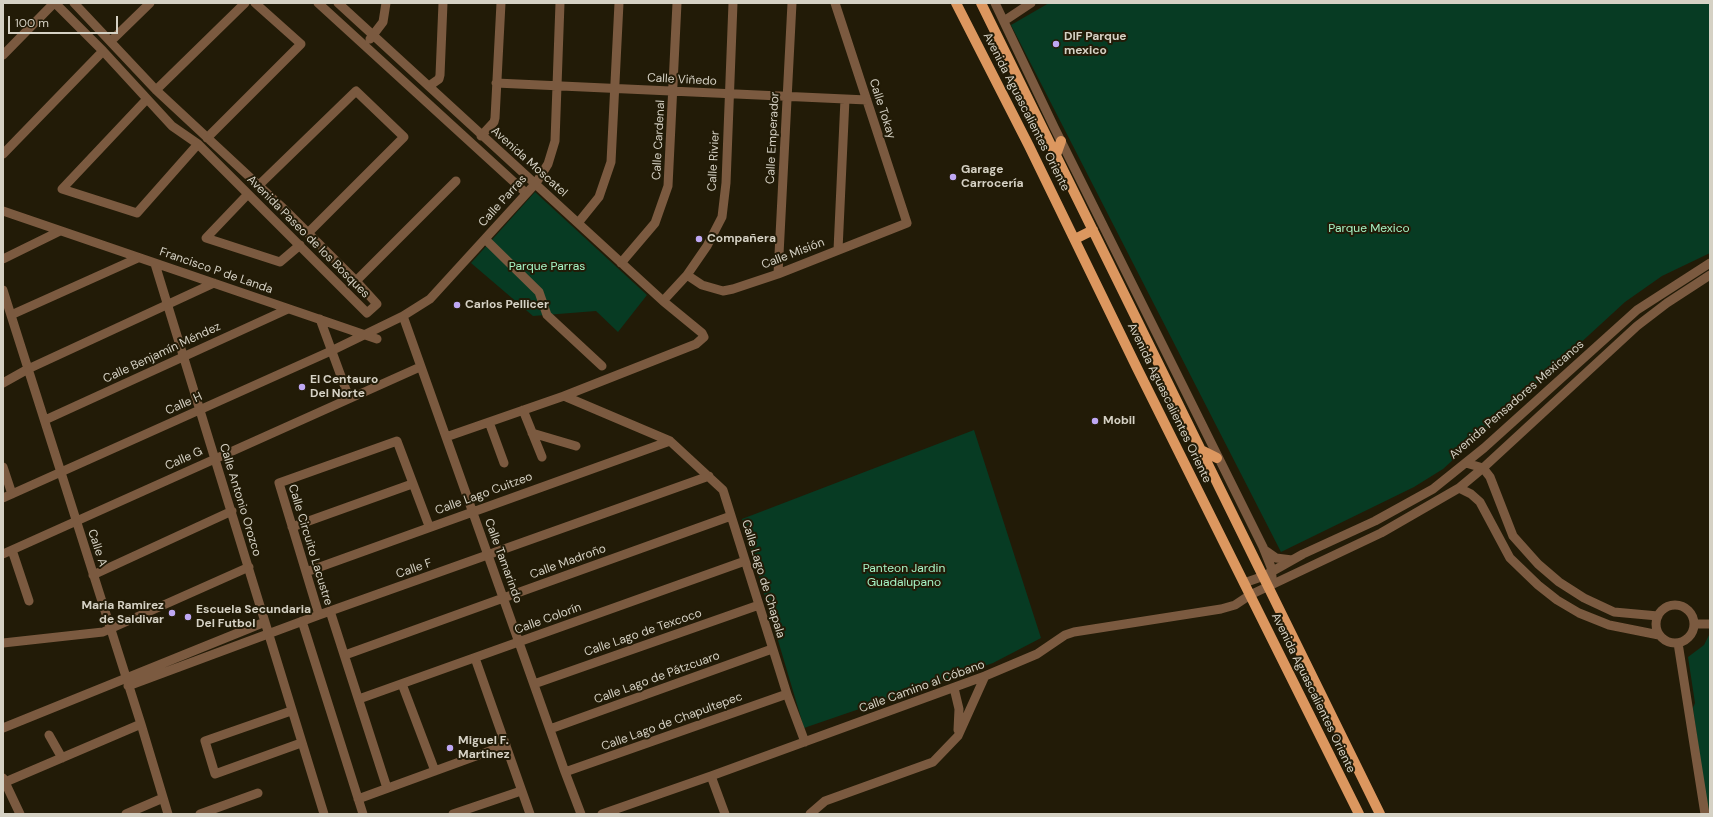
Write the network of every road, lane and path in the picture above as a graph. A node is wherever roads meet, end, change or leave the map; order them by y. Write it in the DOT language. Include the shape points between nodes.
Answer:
graph roads {
  1 [pos="55,3"];
  2 [pos="74,3"];
  3 [pos="150,3"];
  4 [pos="245,3"];
  5 [pos="255,3"];
  6 [pos="318,3"];
  7 [pos="338,3"];
  8 [pos="386,3"];
  9 [pos="443,3"];
  10 [pos="500,3"];
  11 [pos="560,3"];
  12 [pos="619,3"];
  13 [pos="676,3"];
  14 [pos="733,3"];
  15 [pos="792,3"];
  16 [pos="835,3"];
  17 [pos="956,3"];
  18 [pos="981,3"];
  19 [pos="995,3"];
  20 [pos="1031,3"];
  21 [pos="86,15"];
  22 [pos="1004,21"];
  23 [pos="77,24"];
  24 [pos="374,35"];
  25 [pos="111,41"];
  26 [pos="364,44"];
  27 [pos="103,51"];
  28 [pos="3,55"];
  29 [pos="496,83"];
  30 [pos="429,86"];
  31 [pos="556,86"];
  32 [pos="615,88"];
  33 [pos="156,90"];
  34 [pos="673,91"];
  35 [pos="730,94"];
  36 [pos="787,96"];
  37 [pos="845,99"];
  38 [pos="146,100"];
  39 [pos="867,100"];
  40 [pos="183,116"];
  41 [pos="172,126"];
  42 [pos="481,136"];
  43 [pos="207,138"];
  44 [pos="1061,141"];
  45 [pos="198,144"];
  46 [pos="3,154"];
  47 [pos="1056,156"];
  48 [pos="456,182"];
  49 [pos="536,183"];
  50 [pos="258,186"];
  51 [pos="526,193"];
  52 [pos="248,194"];
  53 [pos="284,209"];
  54 [pos="3,211"];
  55 [pos="274,218"];
  56 [pos="578,223"];
  57 [pos="907,223"];
  58 [pos="1093,230"];
  59 [pos="60,231"];
  60 [pos="308,233"];
  61 [pos="485,239"];
  62 [pos="1075,240"];
  63 [pos="300,245"];
  64 [pos="838,250"];
  65 [pos="138,258"];
  66 [pos="3,259"];
  67 [pos="621,263"];
  68 [pos="1710,263"];
  69 [pos="155,264"];
  70 [pos="778,274"];
  71 [pos="687,275"];
  72 [pos="1710,275"];
  73 [pos="356,281"];
  74 [pos="214,284"];
  75 [pos="3,290"];
  76 [pos="663,301"];
  77 [pos="168,305"];
  78 [pos="288,309"];
  79 [pos="11,315"];
  80 [pos="403,316"];
  81 [pos="1627,318"];
  82 [pos="320,319"];
  83 [pos="1637,326"];
  84 [pos="364,334"];
  85 [pos="377,339"];
  86 [pos="331,350"];
  87 [pos="184,356"];
  88 [pos="602,366"];
  89 [pos="420,367"];
  90 [pos="28,369"];
  91 [pos="3,384"];
  92 [pos="564,396"];
  93 [pos="349,398"];
  94 [pos="200,410"];
  95 [pos="523,410"];
  96 [pos="45,420"];
  97 [pos="489,422"];
  98 [pos="532,433"];
  99 [pos="446,437"];
  100 [pos="670,441"];
  101 [pos="576,446"];
  102 [pos="1484,448"];
  103 [pos="1201,450"];
  104 [pos="542,457"];
  105 [pos="1494,457"];
  106 [pos="215,458"];
  107 [pos="1218,458"];
  108 [pos="504,463"];
  109 [pos="1466,463"];
  110 [pos="3,467"];
  111 [pos="1483,468"];
  112 [pos="61,472"];
  113 [pos="709,476"];
  114 [pos="412,484"];
  115 [pos="1459,488"];
  116 [pos="12,494"];
  117 [pos="3,498"];
  118 [pos="232,511"];
  119 [pos="472,511"];
  120 [pos="731,516"];
  121 [pos="76,521"];
  122 [pos="429,526"];
  123 [pos="292,527"];
  124 [pos="1263,547"];
  125 [pos="7,552"];
  126 [pos="488,556"];
  127 [pos="1293,560"];
  128 [pos="745,561"];
  129 [pos="249,567"];
  130 [pos="306,572"];
  131 [pos="1268,574"];
  132 [pos="93,575"];
  133 [pos="1244,584"];
  134 [pos="1269,587"];
  135 [pos="1250,595"];
  136 [pos="504,598"];
  137 [pos="29,600"];
  138 [pos="759,605"];
  139 [pos="330,611"];
  140 [pos="319,615"];
  141 [pos="1658,616"];
  142 [pos="302,621"];
  143 [pos="265,622"];
  144 [pos="1694,624"];
  145 [pos="1710,624"];
  146 [pos="107,630"];
  147 [pos="268,633"];
  148 [pos="1660,634"];
  149 [pos="520,642"];
  150 [pos="1678,643"];
  151 [pos="3,644"];
  152 [pos="772,649"];
  153 [pos="345,655"];
  154 [pos="476,658"];
  155 [pos="985,676"];
  156 [pos="127,681"];
  157 [pos="402,684"];
  158 [pos="534,684"];
  159 [pos="954,688"];
  160 [pos="787,694"];
  161 [pos="359,699"];
  162 [pos="291,712"];
  163 [pos="141,724"];
  164 [pos="3,728"];
  165 [pos="550,729"];
  166 [pos="49,735"];
  167 [pos="958,736"];
  168 [pos="805,742"];
  169 [pos="301,743"];
  170 [pos="506,745"];
  171 [pos="62,758"];
  172 [pos="434,771"];
  173 [pos="565,772"];
  174 [pos="711,776"];
  175 [pos="4,781"];
  176 [pos="387,788"];
  177 [pos="521,791"];
  178 [pos="258,793"];
  179 [pos="164,798"];
  180 [pos="358,799"];
  181 [pos="20,814"];
  182 [pos="126,814"];
  183 [pos="168,814"];
  184 [pos="200,814"];
  185 [pos="324,814"];
  186 [pos="363,814"];
  187 [pos="453,814"];
  188 [pos="530,814"];
  189 [pos="582,814"];
  190 [pos="602,814"];
  191 [pos="724,814"];
  192 [pos="810,814"];
  193 [pos="1359,814"];
  194 [pos="1380,814"];
  195 [pos="1705,814"];
  1 -- 23 [label="street, Avenida Paseo de los Bosques"];
  1 -- 28 [label="street"];
  2 -- 21 [label="street, Avenida Paseo de los Bosques"];
  3 -- 25 [label="street"];
  4 -- 33 [label="street"];
  5 -- 43 [label="street" via="301,44"];
  6 -- 26 [label="street, Avenida Moscatel"];
  7 -- 24 [label="street, Avenida Moscatel"];
  8 -- 24 [label="street" via="385,17"];
  9 -- 30 [label="street" via="440,75 436,82"];
  10 -- 29 [label="street"];
  11 -- 31 [label="street, Calle Parras"];
  12 -- 32 [label="street"];
  13 -- 34 [label="street, Calle Cardenal"];
  14 -- 35 [label="street, Calle Rivier"];
  15 -- 36 [label="street, Calle Emperador"];
  16 -- 39 [label="street, Calle Tokay"];
  17 -- 62 [label="main road, Avenida Aguascalientes Oriente"];
  18 -- 47 [label="main road, Avenida Aguascalientes Oriente"];
  19 -- 22 [label="street, Avenida Aguascalientes Oriente"];
  20 -- 22 [label="street"];
  21 -- 23 [label="street"];
  21 -- 25 [label="street, Avenida Paseo de los Bosques"];
  22 -- 44 [label="street, Avenida Aguascalientes Oriente"];
  23 -- 27 [label="street, Avenida Paseo de los Bosques"];
  24 -- 26 [label="street"];
  24 -- 30 [label="street, Avenida Moscatel"];
  25 -- 33 [label="street, Avenida Paseo de los Bosques"];
  26 -- 51 [label="street, Avenida Moscatel"];
  27 -- 38 [label="street, Avenida Paseo de los Bosques"];
  27 -- 46 [label="street"];
  29 -- 31 [label="street, Calle Viñedo"];
  29 -- 42 [label="street" via="494,122"];
  30 -- 42 [label="street, Avenida Moscatel"];
  31 -- 32 [label="street, Calle Viñedo"];
  31 -- 49 [label="street, Calle Parras" via="555,141 548,164"];
  32 -- 34 [label="street, Calle Viñedo"];
  32 -- 56 [label="street" via="611,162 599,197"];
  33 -- 40 [label="street, Avenida Paseo de los Bosques"];
  34 -- 35 [label="street, Calle Viñedo"];
  34 -- 67 [label="street, Calle Cardenal" via="668,186 654,223"];
  35 -- 36 [label="street, Calle Viñedo"];
  35 -- 71 [label="street, Calle Rivier" via="722,217 707,246"];
  36 -- 37 [label="street, Calle Viñedo"];
  36 -- 70 [label="street, Calle Emperador"];
  37 -- 39 [label="street, Calle Viñedo"];
  37 -- 64 [label="street"];
  38 -- 41 [label="street, Avenida Paseo de los Bosques"];
  38 -- 45 [label="street" via="62,189 137,213"];
  39 -- 57 [label="street, Calle Tokay"];
  40 -- 41 [label="street"];
  40 -- 43 [label="street, Avenida Paseo de los Bosques"];
  41 -- 45 [label="street, Avenida Paseo de los Bosques"];
  42 -- 49 [label="street, Avenida Moscatel"];
  43 -- 50 [label="street, Avenida Paseo de los Bosques"];
  44 -- 47 [label="main road"];
  44 -- 107 [label="street, Avenida Aguascalientes Oriente"];
  45 -- 52 [label="street, Avenida Paseo de los Bosques"];
  47 -- 58 [label="main road, Avenida Aguascalientes Oriente"];
  48 -- 73 [label="street"];
  49 -- 51 [label="street, Calle Parras"];
  49 -- 56 [label="street, Avenida Moscatel"];
  50 -- 53 [label="street, Avenida Paseo de los Bosques"];
  50 -- 60 [label="street" via="356,91 404,137"];
  51 -- 61 [label="street, Calle Parras"];
  52 -- 55 [label="street, Avenida Paseo de los Bosques"];
  52 -- 63 [label="street" via="206,238 280,262"];
  53 -- 55 [label="street"];
  53 -- 60 [label="street, Avenida Paseo de los Bosques"];
  54 -- 59 [label="street"];
  55 -- 63 [label="street, Avenida Paseo de los Bosques"];
  56 -- 67 [label="street, Avenida Moscatel"];
  57 -- 64 [label="street, Calle Misión"];
  58 -- 62 [label="main road"];
  58 -- 103 [label="main road, Avenida Aguascalientes Oriente"];
  59 -- 65 [label="street, Francisco P de Landa"];
  59 -- 66 [label="street"];
  60 -- 73 [label="street, Avenida Paseo de los Bosques"];
  61 -- 80 [label="street, Calle Parras" via="430,299"];
  61 -- 88 [label="street" via="538,292 548,315"];
  62 -- 133 [label="main road, Avenida Aguascalientes Oriente"];
  63 -- 73 [label="street, Avenida Paseo de los Bosques" via="367,313 377,304"];
  64 -- 70 [label="street, Calle Misión"];
  65 -- 69 [label="street, Francisco P de Landa"];
  65 -- 79 [label="street"];
  67 -- 76 [label="street, Avenida Moscatel"];
  68 -- 81 [label="street, Avenida Pensadores Mexicanos" via="1660,293"];
  69 -- 74 [label="street, Francisco P de Landa"];
  69 -- 77 [label="street, Calle Antonio Orozco"];
  70 -- 71 [label="street, Calle Misión" via="723,291 702,285"];
  71 -- 76 [label="street, Calle Rivier"];
  72 -- 83 [label="street, Avenida Pensadores Mexicanos"];
  74 -- 77 [label="street"];
  74 -- 78 [label="street, Francisco P de Landa"];
  75 -- 79 [label="street, Calle A"];
  76 -- 92 [label="street, Avenida Moscatel" via="704,337 696,344"];
  77 -- 87 [label="street, Calle Antonio Orozco"];
  77 -- 90 [label="street"];
  78 -- 82 [label="street, Francisco P de Landa"];
  78 -- 87 [label="street, Calle Benjamín Méndez"];
  79 -- 90 [label="street, Calle A"];
  80 -- 84 [label="street, Calle Parras"];
  80 -- 89 [label="street, Calle Tamarindo"];
  81 -- 83 [label="street"];
  81 -- 102 [label="street, Avenida Pensadores Mexicanos"];
  82 -- 84 [label="street, Francisco P de Landa"];
  82 -- 86 [label="street"];
  83 -- 105 [label="street, Avenida Pensadores Mexicanos"];
  84 -- 85 [label="street, Francisco P de Landa"];
  84 -- 86 [label="street, Calle H"];
  86 -- 93 [label="street"];
  86 -- 94 [label="street, Calle H"];
  87 -- 94 [label="street, Calle Antonio Orozco"];
  87 -- 96 [label="street, Calle Benjamín Méndez"];
  89 -- 93 [label="street, Calle G"];
  89 -- 99 [label="street, Calle Tamarindo"];
  90 -- 91 [label="street"];
  90 -- 96 [label="street, Calle A"];
  92 -- 95 [label="street"];
  92 -- 100 [label="street, Calle Lago de Chapala"];
  93 -- 106 [label="street, Calle G"];
  94 -- 106 [label="street, Calle Antonio Orozco"];
  94 -- 112 [label="street, Calle H"];
  95 -- 97 [label="street"];
  95 -- 98 [label="street"];
  96 -- 112 [label="street, Calle A"];
  97 -- 99 [label="street"];
  97 -- 108 [label="street"];
  98 -- 101 [label="street"];
  98 -- 104 [label="street"];
  99 -- 119 [label="street, Calle Tamarindo"];
  100 -- 113 [label="street, Calle Lago de Chapala"];
  100 -- 119 [label="street, Calle Lago Cuitzeo"];
  102 -- 105 [label="street"];
  102 -- 109 [label="street, Avenida Pensadores Mexicanos"];
  103 -- 107 [label="main road"];
  103 -- 131 [label="main road, Avenida Aguascalientes Oriente"];
  105 -- 111 [label="street, Avenida Pensadores Mexicanos"];
  106 -- 118 [label="street, Calle Antonio Orozco"];
  106 -- 121 [label="street, Calle G"];
  107 -- 124 [label="street, Avenida Aguascalientes Oriente"];
  109 -- 111 [label="street"];
  109 -- 127 [label="street, Avenida Pensadores Mexicanos" via="1427,493"];
  110 -- 116 [label="street"];
  111 -- 115 [label="street, Avenida Pensadores Mexicanos"];
  111 -- 141 [label="street" via="1490,477 1513,536 1538,564 1559,582 1584,598 1614,612"];
  112 -- 116 [label="street, Calle H"];
  112 -- 121 [label="street, Calle A"];
  113 -- 120 [label="street, Calle Lago de Chapala" via="723,490"];
  113 -- 126 [label="street, Calle F"];
  114 -- 122 [label="street, Calle Circuito Lacustre"];
  114 -- 123 [label="street"];
  114 -- 123 [label="street, Calle Circuito Lacustre" via="397,441 279,483"];
  115 -- 134 [label="street, Avenida Pensadores Mexicanos" via="1381,533"];
  115 -- 148 [label="street" via="1480,502 1510,558 1557,600 1579,614 1609,625"];
  116 -- 117 [label="street, Calle H"];
  118 -- 129 [label="street, Calle Antonio Orozco"];
  118 -- 132 [label="street"];
  119 -- 122 [label="street, Calle Lago Cuitzeo"];
  119 -- 126 [label="street, Calle Tamarindo"];
  120 -- 128 [label="street, Calle Lago de Chapala"];
  120 -- 136 [label="street, Calle Madroño"];
  121 -- 125 [label="street, Calle G"];
  121 -- 132 [label="street, Calle A"];
  122 -- 130 [label="street, Calle Lago Cuitzeo"];
  123 -- 130 [label="street, Calle Circuito Lacustre"];
  124 -- 127 [label="street" via="1276,558"];
  124 -- 131 [label="street, Avenida Aguascalientes Oriente"];
  125 -- 137 [label="street"];
  126 -- 136 [label="street, Calle Tamarindo"];
  126 -- 139 [label="street, Calle F"];
  127 -- 131 [label="street, Avenida Pensadores Mexicanos"];
  128 -- 138 [label="street, Calle Lago de Chapala"];
  128 -- 149 [label="street, Calle Colorín"];
  129 -- 143 [label="street, Calle Antonio Orozco"];
  129 -- 146 [label="street"];
  130 -- 140 [label="street, Calle Circuito Lacustre"];
  131 -- 133 [label="street, Avenida Pensadores Mexicanos"];
  131 -- 134 [label="main road, Avenida Aguascalientes Oriente"];
  132 -- 146 [label="street, Calle A"];
  133 -- 135 [label="main road, Avenida Aguascalientes Oriente"];
  134 -- 135 [label="street, Avenida Pensadores Mexicanos"];
  134 -- 194 [label="main road, Avenida Aguascalientes Oriente"];
  135 -- 155 [label="street, Calle Camino al Cóbano" via="1235,605 1221,609 1074,632 1037,654"];
  135 -- 193 [label="main road, Avenida Aguascalientes Oriente"];
  136 -- 149 [label="street, Calle Tamarindo"];
  136 -- 153 [label="street, Calle Madroño"];
  138 -- 152 [label="street, Calle Lago de Chapala"];
  138 -- 158 [label="street, Calle Lago de Texcoco"];
  139 -- 140 [label="street, Calle F"];
  139 -- 153 [label="street"];
  140 -- 142 [label="street, Calle F"];
  141 -- 144 [label="street" via="1666,607 1677,605 1688,609"];
  141 -- 148 [label="street" via="1657,629"];
  142 -- 147 [label="street, Calle F"];
  142 -- 180 [label="street"];
  143 -- 147 [label="street, Calle Antonio Orozco"];
  143 -- 156 [label="street"];
  144 -- 145 [label="street"];
  144 -- 150 [label="street" via="1691,634"];
  146 -- 151 [label="street"];
  146 -- 156 [label="street, Calle A"];
  147 -- 156 [label="street, Calle F"];
  147 -- 162 [label="street, Calle Antonio Orozco"];
  148 -- 150 [label="street" via="1668,641"];
  149 -- 154 [label="street, Calle Colorín"];
  149 -- 158 [label="street, Calle Tamarindo"];
  150 -- 195 [label="street"];
  152 -- 160 [label="street, Calle Lago de Chapala"];
  152 -- 165 [label="street, Calle Lago de Pátzcuaro"];
  153 -- 161 [label="street"];
  154 -- 157 [label="street, Calle Colorín"];
  154 -- 170 [label="street"];
  155 -- 159 [label="street, Calle Camino al Cóbano"];
  155 -- 167 [label="street"];
  156 -- 163 [label="street, Calle A"];
  156 -- 164 [label="street"];
  157 -- 161 [label="street, Calle Colorín"];
  157 -- 172 [label="street"];
  158 -- 165 [label="street, Calle Tamarindo"];
  159 -- 167 [label="street" via="959,708"];
  159 -- 168 [label="street, Calle Camino al Cóbano"];
  160 -- 168 [label="street, Calle Lago de Chapala"];
  160 -- 173 [label="street, Calle Lago de Chapultepec"];
  161 -- 176 [label="street"];
  162 -- 169 [label="street, Calle Antonio Orozco"];
  162 -- 169 [label="street" via="205,741 215,774"];
  163 -- 171 [label="street"];
  163 -- 179 [label="street, Calle A"];
  165 -- 173 [label="street, Calle Tamarindo"];
  166 -- 171 [label="street"];
  167 -- 192 [label="street" via="933,762 825,801"];
  168 -- 174 [label="street, Calle Camino al Cóbano"];
  169 -- 185 [label="street, Calle Antonio Orozco"];
  170 -- 172 [label="street"];
  170 -- 177 [label="street"];
  171 -- 175 [label="street"];
  172 -- 176 [label="street"];
  173 -- 189 [label="street, Calle Tamarindo"];
  174 -- 190 [label="street, Calle Camino al Cóbano"];
  174 -- 191 [label="street"];
  175 -- 181 [label="street"];
  176 -- 180 [label="street"];
  177 -- 187 [label="street"];
  177 -- 188 [label="street"];
  178 -- 184 [label="street"];
  179 -- 182 [label="street"];
  179 -- 183 [label="street, Calle A"];
  180 -- 186 [label="street"];
}
